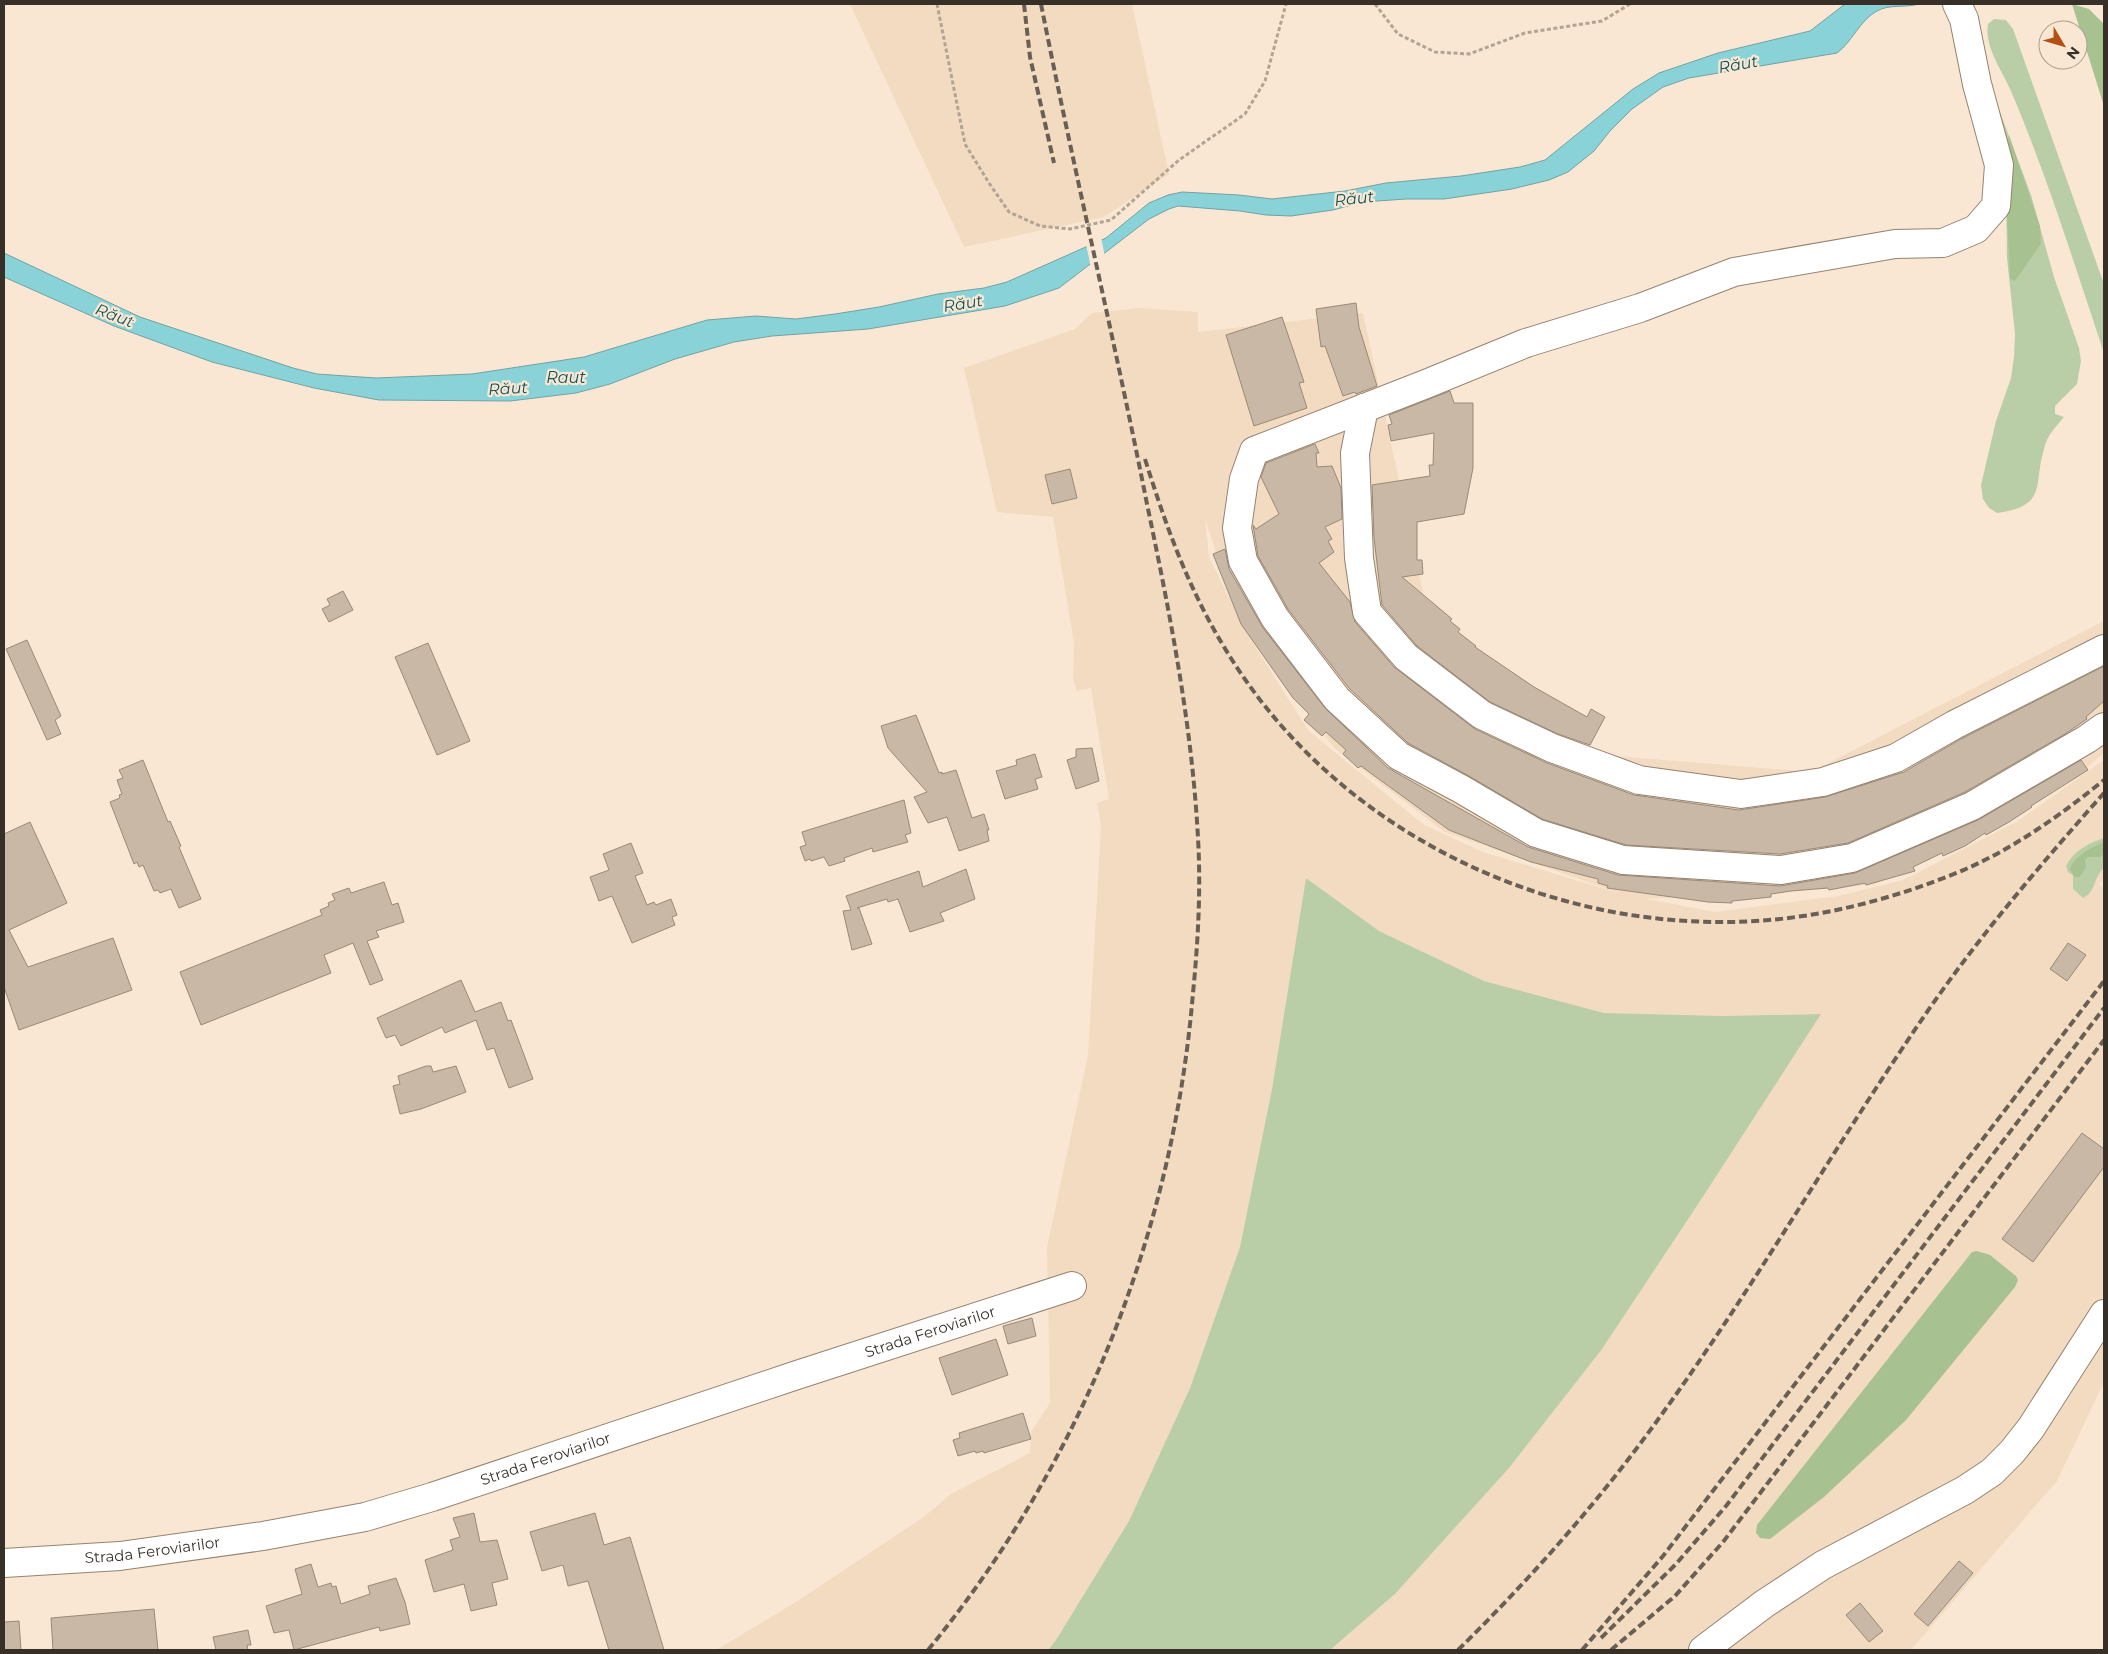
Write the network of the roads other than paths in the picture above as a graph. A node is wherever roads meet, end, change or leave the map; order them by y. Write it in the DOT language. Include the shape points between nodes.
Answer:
graph roads {
  1 [pos="1957,4"];
  2 [pos="1364,408"];
  3 [pos="2104,649"];
  4 [pos="2104,726"];
  5 [pos="1072,1286"];
  6 [pos="2104,1314"];
  7 [pos="4,1563"];
  8 [pos="1703,1650"];
  1 -- 2 [label="street" via="1964,19 1977,84 1999,165 1996,206 1976,229 1943,243 1895,244 1734,272 1640,308 1526,343"];
  2 -- 3 [label="street" via="1355,452 1359,558 1366,612 1406,657 1482,715 1552,748 1639,780 1741,794 1823,782 1896,758"];
  2 -- 4 [label="street" via="1254,450 1244,479 1237,528 1243,561 1275,618 1337,699 1400,756 1536,833 1623,860 1781,870 1852,858 1972,806"];
  5 -- 7 [label="street, Strada Feroviarilor" via="432,1498 365,1517 263,1536 120,1556"];
  6 -- 8 [label="street" via="2032,1428 1992,1472 1965,1490 1822,1565"];
}
